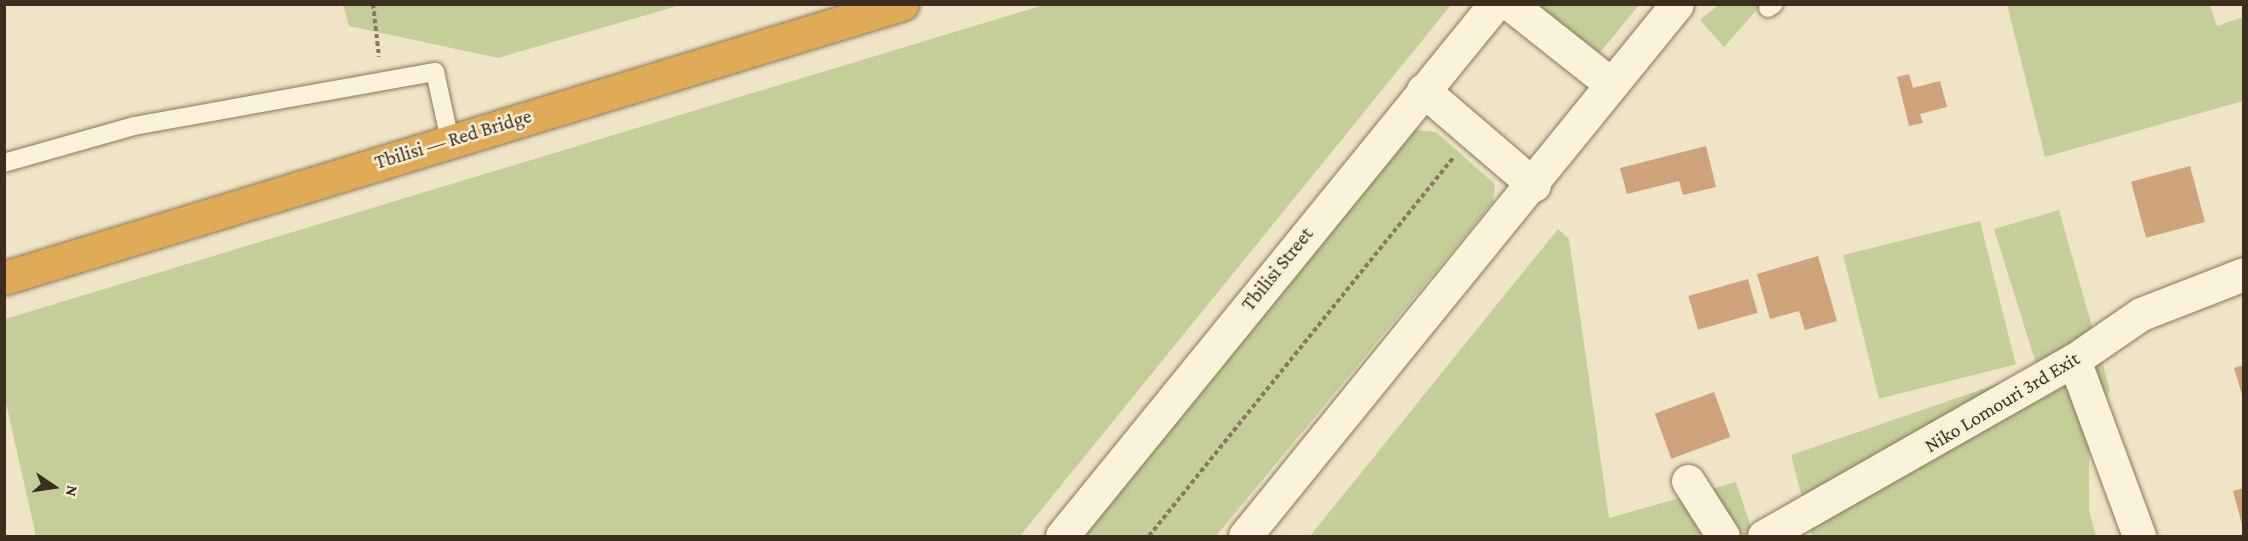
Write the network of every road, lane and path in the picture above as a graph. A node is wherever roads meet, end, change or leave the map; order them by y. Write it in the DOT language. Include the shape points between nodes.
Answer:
graph roads {
  1 [pos="373,4"];
  2 [pos="902,4"];
  3 [pos="1495,4"];
  4 [pos="1510,4"];
  5 [pos="1677,4"];
  6 [pos="381,82"];
  7 [pos="1611,84"];
  8 [pos="1423,90"];
  9 [pos="1473,133"];
  10 [pos="450,140"];
  11 [pos="4,163"];
  12 [pos="1534,185"];
  13 [pos="2244,274"];
  14 [pos="4,278"];
  15 [pos="2074,360"];
  16 [pos="1688,481"];
  17 [pos="1062,537"];
  18 [pos="1149,537"];
  19 [pos="1245,537"];
  20 [pos="1723,537"];
  21 [pos="1764,537"];
  22 [pos="2139,537"];
  1 -- 6 [label="path"];
  2 -- 10 [label="highway, Tbilisi — Red Bridge"];
  3 -- 8 [label="main road, Tbilisi Street"];
  4 -- 7 [label="main road"];
  5 -- 7 [label="main road"];
  6 -- 10 [label="lane" via="435,72"];
  6 -- 11 [label="lane" via="134,126"];
  7 -- 12 [label="main road"];
  8 -- 9 [label="main road"];
  8 -- 17 [label="main road, Tbilisi Street"];
  9 -- 12 [label="main road"];
  9 -- 18 [label="path"];
  10 -- 14 [label="highway, Tbilisi — Red Bridge"];
  12 -- 19 [label="main road"];
  13 -- 15 [label="main road, Niko Lomouri 3rd Exit" via="2140,314"];
  15 -- 21 [label="main road, Niko Lomouri 3rd Exit"];
  15 -- 22 [label="main road"];
  16 -- 20 [label="main road"];
}
